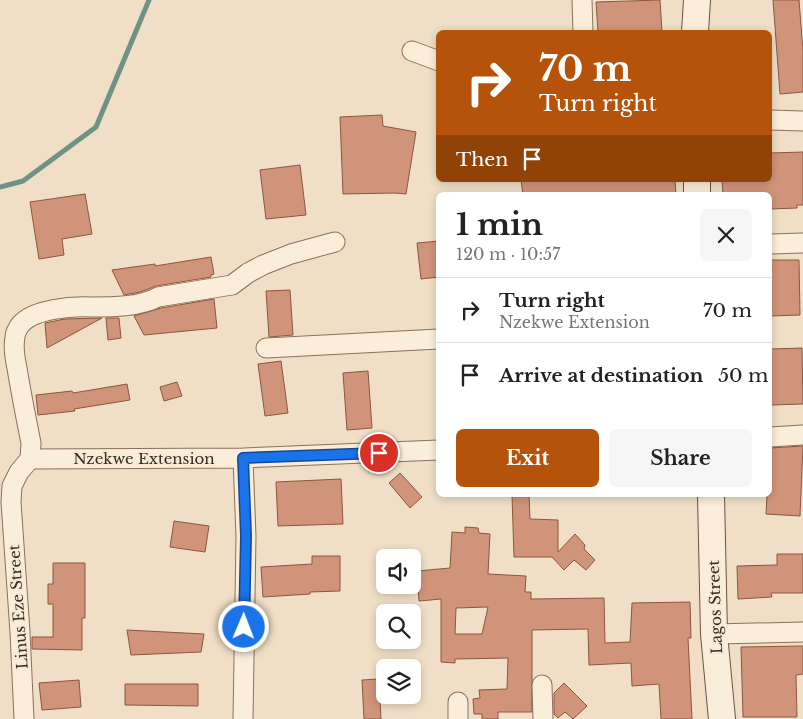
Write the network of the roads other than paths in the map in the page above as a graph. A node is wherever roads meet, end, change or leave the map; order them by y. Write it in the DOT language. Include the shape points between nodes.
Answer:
graph roads {
  1 [pos="582,0"];
  2 [pos="697,0"];
  3 [pos="583,30"];
  4 [pos="694,30"];
  5 [pos="412,51"];
  6 [pos="436,60"];
  7 [pos="772,120"];
  8 [pos="803,121"];
  9 [pos="335,242"];
  10 [pos="803,243"];
  11 [pos="772,244"];
  12 [pos="436,339"];
  13 [pos="266,348"];
  14 [pos="803,435"];
  15 [pos="772,437"];
  16 [pos="436,450"];
  17 [pos="243,458"];
  18 [pos="30,459"];
  19 [pos="711,497"];
  20 [pos="803,632"];
  21 [pos="714,634"];
  22 [pos="542,685"];
  23 [pos="24,719"];
  24 [pos="243,719"];
  25 [pos="543,719"];
  26 [pos="722,719"];
  1 -- 3 [label="street"];
  2 -- 4 [label="street"];
  5 -- 6 [label="street"];
  7 -- 8 [label="street"];
  9 -- 18 [label="street" via="291,254 248,273 232,285 158,297 149,302 45,311 30,317 14,336 20,393 31,444"];
  10 -- 11 [label="street"];
  12 -- 13 [label="street"];
  14 -- 15 [label="street"];
  16 -- 17 [label="street, Nzekwe Extension"];
  17 -- 18 [label="street, Nzekwe Extension"];
  17 -- 24 [label="street" via="246,536"];
  18 -- 23 [label="street, Linus Eze Street" via="12,486 11,502"];
  19 -- 21 [label="street, Lagos Street"];
  20 -- 21 [label="street"];
  21 -- 26 [label="street, Lagos Street"];
  22 -- 25 [label="street"];
}
